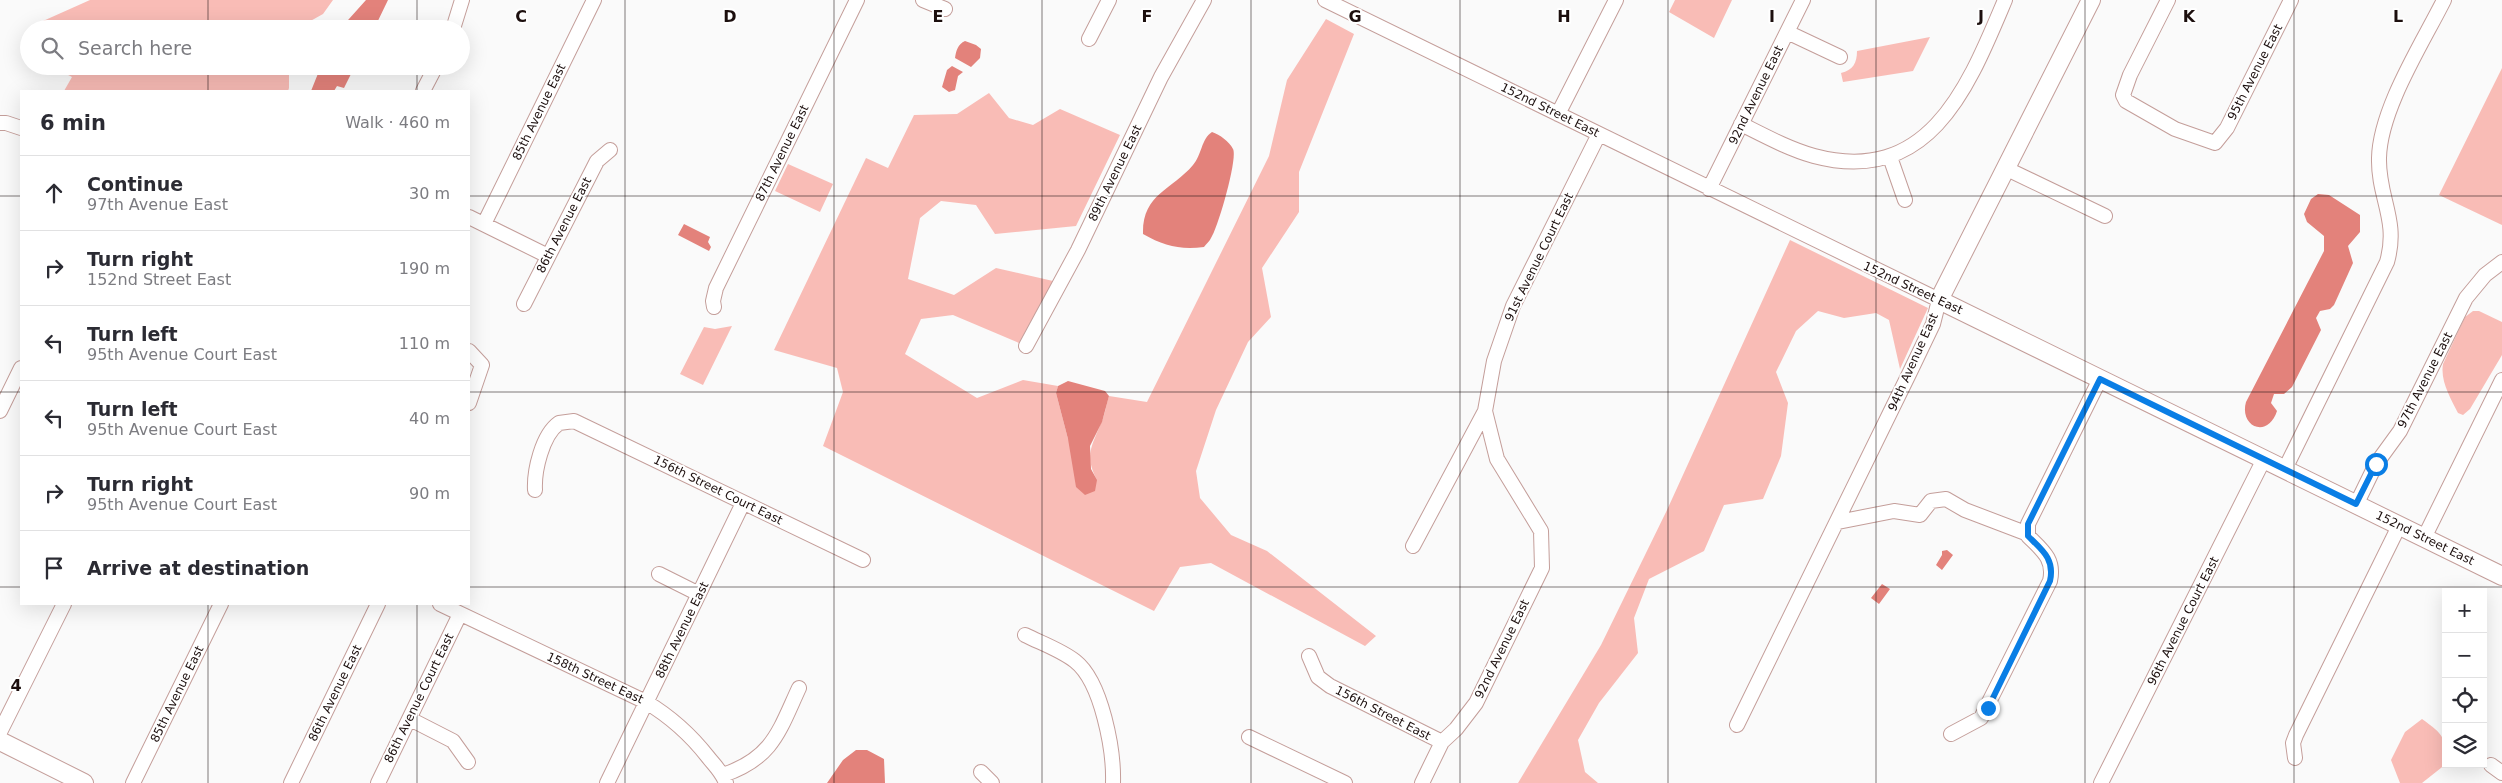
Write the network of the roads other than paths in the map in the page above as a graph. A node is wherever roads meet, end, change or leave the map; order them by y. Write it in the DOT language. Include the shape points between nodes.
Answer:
graph roads {
  1 [pos="462,0"];
  2 [pos="594,0"];
  3 [pos="858,0"];
  4 [pos="924,0"];
  5 [pos="1109,0"];
  6 [pos="1204,0"];
  7 [pos="1325,0"];
  8 [pos="1616,0"];
  9 [pos="1803,0"];
  10 [pos="2006,0"];
  11 [pos="2091,0"];
  12 [pos="2168,0"];
  13 [pos="2291,0"];
  14 [pos="2444,0"];
  15 [pos="945,10"];
  16 [pos="456,20"];
  17 [pos="1787,32"];
  18 [pos="1089,40"];
  19 [pos="1840,57"];
  20 [pos="431,75"];
  21 [pos="424,90"];
  22 [pos="1558,114"];
  23 [pos="3,123"];
  24 [pos="1741,124"];
  25 [pos="20,128"];
  26 [pos="1599,134"];
  27 [pos="610,150"];
  28 [pos="1890,157"];
  29 [pos="2007,168"];
  30 [pos="1709,189"];
  31 [pos="1905,200"];
  32 [pos="2105,216"];
  33 [pos="470,217"];
  34 [pos="484,224"];
  35 [pos="548,256"];
  36 [pos="2502,262"];
  37 [pos="1939,300"];
  38 [pos="524,304"];
  39 [pos="714,307"];
  40 [pos="1026,346"];
  41 [pos="470,352"];
  42 [pos="20,370"];
  43 [pos="2100,379"];
  44 [pos="2502,380"];
  45 [pos="470,399"];
  46 [pos="0,411"];
  47 [pos="1485,411"];
  48 [pos="2264,459"];
  49 [pos="2285,470"];
  50 [pos="535,490"];
  51 [pos="744,503"];
  52 [pos="2356,504"];
  53 [pos="1838,522"];
  54 [pos="2399,526"];
  55 [pos="2028,534"];
  56 [pos="2424,538"];
  57 [pos="1413,546"];
  58 [pos="863,560"];
  59 [pos="659,574"];
  60 [pos="2502,576"];
  61 [pos="699,594"];
  62 [pos="64,605"];
  63 [pos="221,605"];
  64 [pos="378,605"];
  65 [pos="442,605"];
  66 [pos="460,614"];
  67 [pos="1025,634"];
  68 [pos="1309,656"];
  69 [pos="799,688"];
  70 [pos="646,702"];
  71 [pos="410,719"];
  72 [pos="1737,725"];
  73 [pos="0,732"];
  74 [pos="1951,734"];
  75 [pos="1249,737"];
  76 [pos="0,741"];
  77 [pos="1442,742"];
  78 [pos="2295,758"];
  79 [pos="468,762"];
  80 [pos="982,772"];
  81 [pos="724,779"];
  82 [pos="84,783"];
  83 [pos="133,783"];
  84 [pos="292,783"];
  85 [pos="378,783"];
  86 [pos="607,783"];
  87 [pos="992,783"];
  88 [pos="1113,783"];
  89 [pos="1345,783"];
  90 [pos="1422,783"];
  91 [pos="2101,783"];
  1 -- 16 [label="street"];
  2 -- 34 [label="street, 85th Avenue East"];
  3 -- 39 [label="street, 87th Avenue East" via="716,288"];
  4 -- 15 [label="street"];
  5 -- 18 [label="street"];
  6 -- 40 [label="street, 89th Avenue East" via="1161,77 1083,238"];
  7 -- 22 [label="street, 152nd Street East"];
  8 -- 22 [label="street"];
  9 -- 17 [label="street, 92nd Avenue East"];
  10 -- 28 [label="street" via="1978,66 1948,114 1924,138"];
  11 -- 29 [label="main road, 94th Avenue East"];
  12 -- 13 [label="street, 95th Avenue East" via="2123,95 2126,101 2175,129 2215,142 2221,139 2227,128"];
  14 -- 49 [label="street" via="2389,108 2382,132 2379,169 2391,226 2387,262"];
  17 -- 19 [label="street"];
  17 -- 24 [label="street, 92nd Avenue East"];
  20 -- 21 [label="street"];
  22 -- 26 [label="street, 152nd Street East"];
  23 -- 25 [label="street"];
  24 -- 28 [label="street" via="1816,157 1860,161"];
  24 -- 30 [label="street, 92nd Avenue East"];
  26 -- 30 [label="street, 152nd Street East"];
  26 -- 47 [label="street, 91st Avenue Court East" via="1513,306 1494,361"];
  27 -- 35 [label="street, 86th Avenue East" via="597,161"];
  28 -- 31 [label="street"];
  29 -- 32 [label="street"];
  29 -- 37 [label="main road, 94th Avenue East"];
  30 -- 37 [label="street, 152nd Street East"];
  33 -- 34 [label="street"];
  34 -- 35 [label="street"];
  35 -- 38 [label="street, 86th Avenue East"];
  36 -- 52 [label="street, 97th Avenue East" via="2485,275 2466,298 2400,431 2376,464"];
  37 -- 43 [label="main road, 152nd Street East"];
  37 -- 53 [label="street, 94th Avenue East" via="1933,324"];
  41 -- 45 [label="street" via="482,365"];
  42 -- 46 [label="street"];
  43 -- 48 [label="main road, 152nd Street East"];
  43 -- 55 [label="street" via="2028,524"];
  44 -- 56 [label="street"];
  47 -- 57 [label="street, 91st Avenue Court East"];
  47 -- 77 [label="street, 92nd Avenue East" via="1497,459 1541,531 1542,568 1476,703 1456,730"];
  48 -- 49 [label="main road, 152nd Street East"];
  48 -- 91 [label="street, 96th Avenue Court East"];
  49 -- 52 [label="main road, 152nd Street East"];
  50 -- 51 [label="street, 156th Street Court East" via="536,465 548,438 559,423 574,421"];
  51 -- 58 [label="street, 156th Street Court East"];
  51 -- 61 [label="street, 88th Avenue East"];
  52 -- 54 [label="main road, 152nd Street East"];
  53 -- 55 [label="street" via="1894,511 1920,515 1931,501 1946,499 1965,510"];
  53 -- 72 [label="street, 94th Avenue East"];
  54 -- 56 [label="main road, 152nd Street East"];
  54 -- 78 [label="street" via="2296,734 2293,743"];
  55 -- 74 [label="street" via="2046,552 2051,567 2050,581 1982,718"];
  56 -- 60 [label="main road, 152nd Street East"];
  59 -- 61 [label="street"];
  61 -- 70 [label="street, 88th Avenue East"];
  62 -- 73 [label="street"];
  63 -- 83 [label="street, 85th Avenue East"];
  64 -- 84 [label="street, 86th Avenue East"];
  65 -- 66 [label="street, 158th Street East"];
  66 -- 70 [label="street, 158th Street East"];
  66 -- 71 [label="street, 86th Avenue Court East"];
  67 -- 88 [label="street" via="1067,655 1087,673 1109,742"];
  68 -- 77 [label="street, 156th Street East" via="1318,677 1330,686"];
  69 -- 81 [label="street" via="771,746"];
  70 -- 81 [label="street, 158th Street East" via="686,730"];
  70 -- 86 [label="street, 88th Avenue East"];
  71 -- 79 [label="street" via="453,742"];
  71 -- 85 [label="street, 86th Avenue Court East"];
  75 -- 89 [label="street"];
  76 -- 82 [label="main road"];
  77 -- 90 [label="street, 92nd Avenue East"];
  80 -- 87 [label="street"];
}
